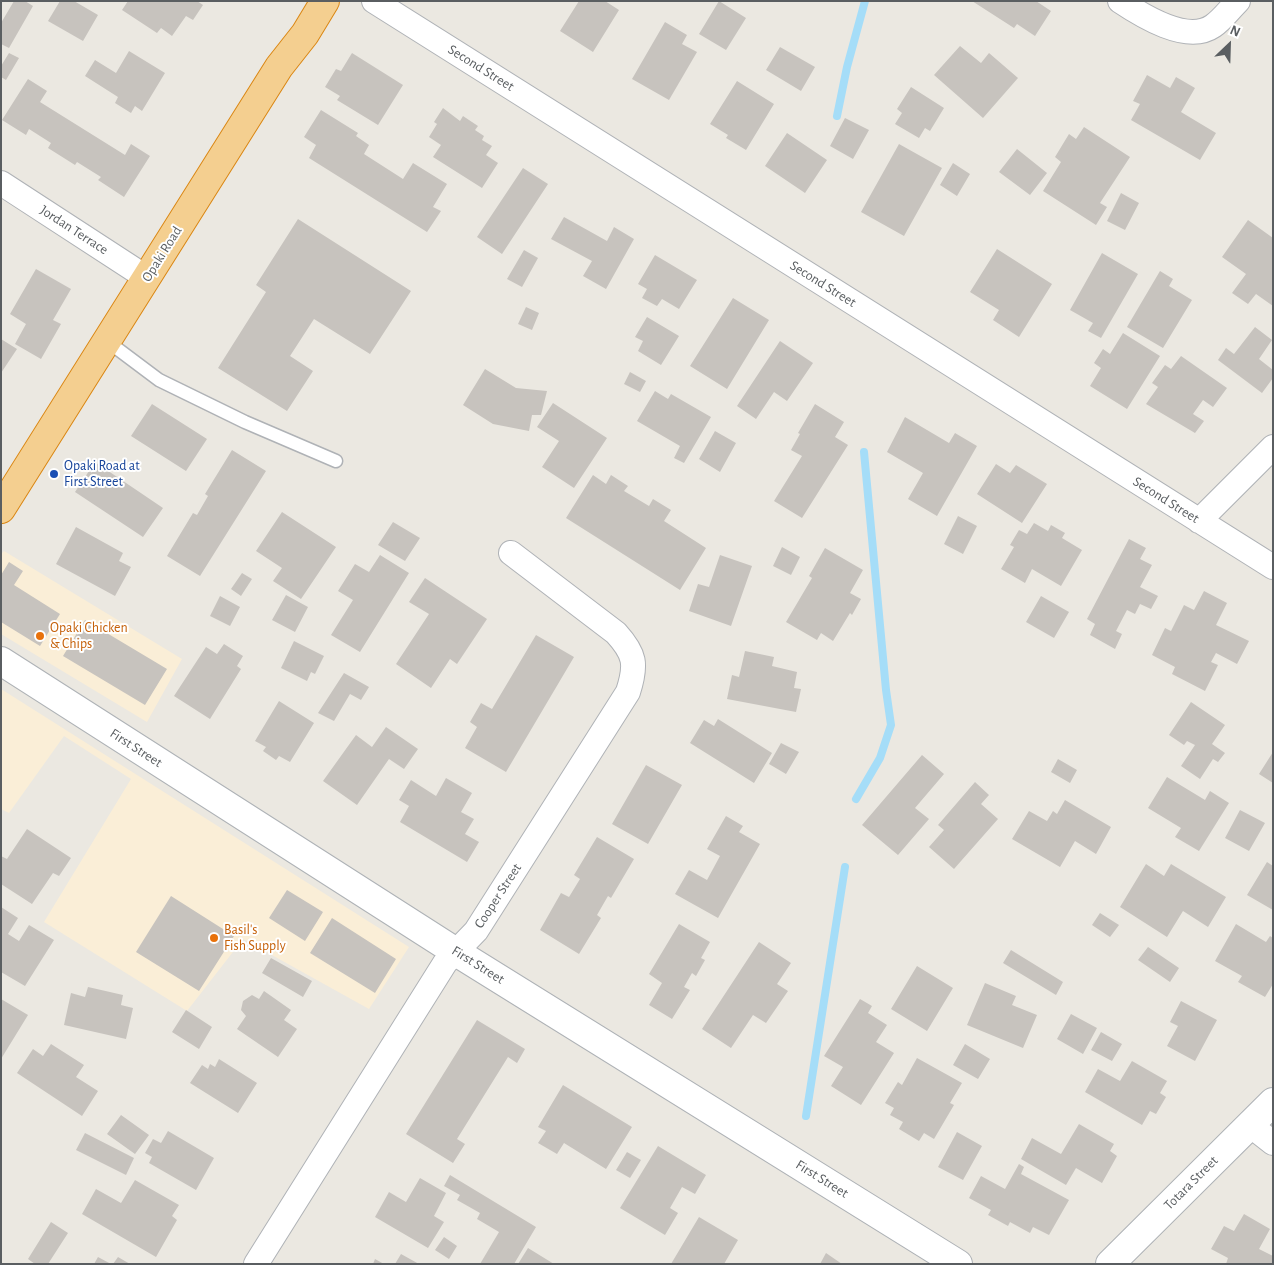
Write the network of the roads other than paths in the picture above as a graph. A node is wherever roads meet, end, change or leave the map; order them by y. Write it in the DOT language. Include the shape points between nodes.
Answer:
graph roads {
  1 [pos="325,1"];
  2 [pos="374,1"];
  3 [pos="1238,1"];
  4 [pos="1132,5"];
  5 [pos="1,182"];
  6 [pos="147,278"];
  7 [pos="107,341"];
  8 [pos="1273,447"];
  9 [pos="336,461"];
  10 [pos="1,509"];
  11 [pos="1199,521"];
  12 [pos="511,553"];
  13 [pos="1273,567"];
  14 [pos="1,661"];
  15 [pos="456,952"];
  16 [pos="1273,1102"];
  17 [pos="1250,1125"];
  18 [pos="1273,1143"];
  19 [pos="256,1264"];
  20 [pos="958,1264"];
  21 [pos="1110,1264"];
  1 -- 6 [label="highway, Opaki Road" via="279,67"];
  2 -- 11 [label="street, Second Street"];
  3 -- 4 [label="street" via="1212,27 1192,32 1165,27"];
  5 -- 6 [label="street, Jordan Terrace"];
  6 -- 7 [label="highway, Opaki Road"];
  7 -- 9 [label="lane" via="159,380"];
  7 -- 10 [label="highway, Opaki Road"];
  8 -- 11 [label="street"];
  11 -- 13 [label="street, Second Street"];
  12 -- 15 [label="street, Cooper Street" via="616,633 629,647 634,675 628,692 482,922"];
  14 -- 15 [label="street, First Street"];
  15 -- 19 [label="street, Cooper Street" via="441,970"];
  15 -- 20 [label="street, First Street"];
  16 -- 17 [label="street, Totara Street"];
  17 -- 18 [label="street"];
  17 -- 21 [label="street, Totara Street"];
}
